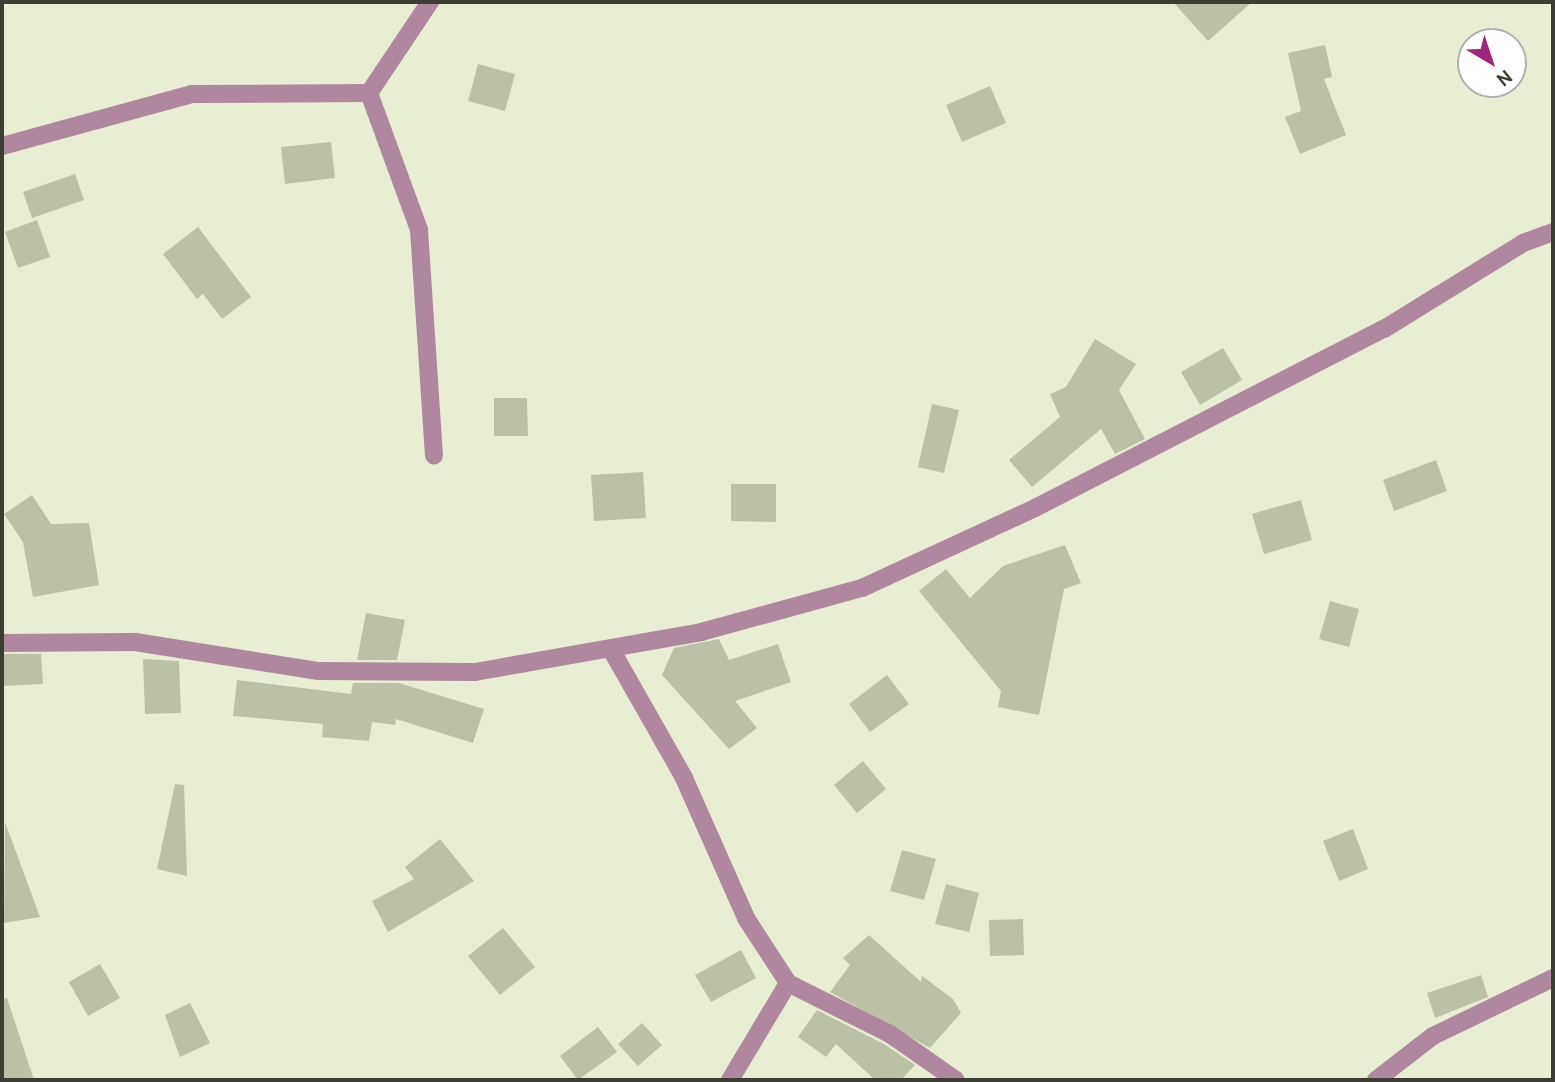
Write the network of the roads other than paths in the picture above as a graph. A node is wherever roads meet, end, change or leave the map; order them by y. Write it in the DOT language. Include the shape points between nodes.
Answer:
graph roads {
  1 [pos="430,2"];
  2 [pos="369,93"];
  3 [pos="2,146"];
  4 [pos="1553,232"];
  5 [pos="434,456"];
  6 [pos="2,643"];
  7 [pos="612,651"];
  8 [pos="1553,978"];
  9 [pos="788,983"];
  10 [pos="730,1080"];
  11 [pos="956,1080"];
  12 [pos="1376,1080"];
  1 -- 2 [label="street"];
  2 -- 3 [label="street" via="191,94"];
  2 -- 5 [label="street" via="419,230"];
  4 -- 7 [label="street" via="1523,243 1384,329 1035,508 862,587"];
  6 -- 7 [label="street" via="135,642 332,671 475,672"];
  7 -- 9 [label="street" via="684,778 746,918"];
  8 -- 12 [label="street" via="1433,1036"];
  9 -- 10 [label="street"];
  9 -- 11 [label="street" via="890,1034"];
}
